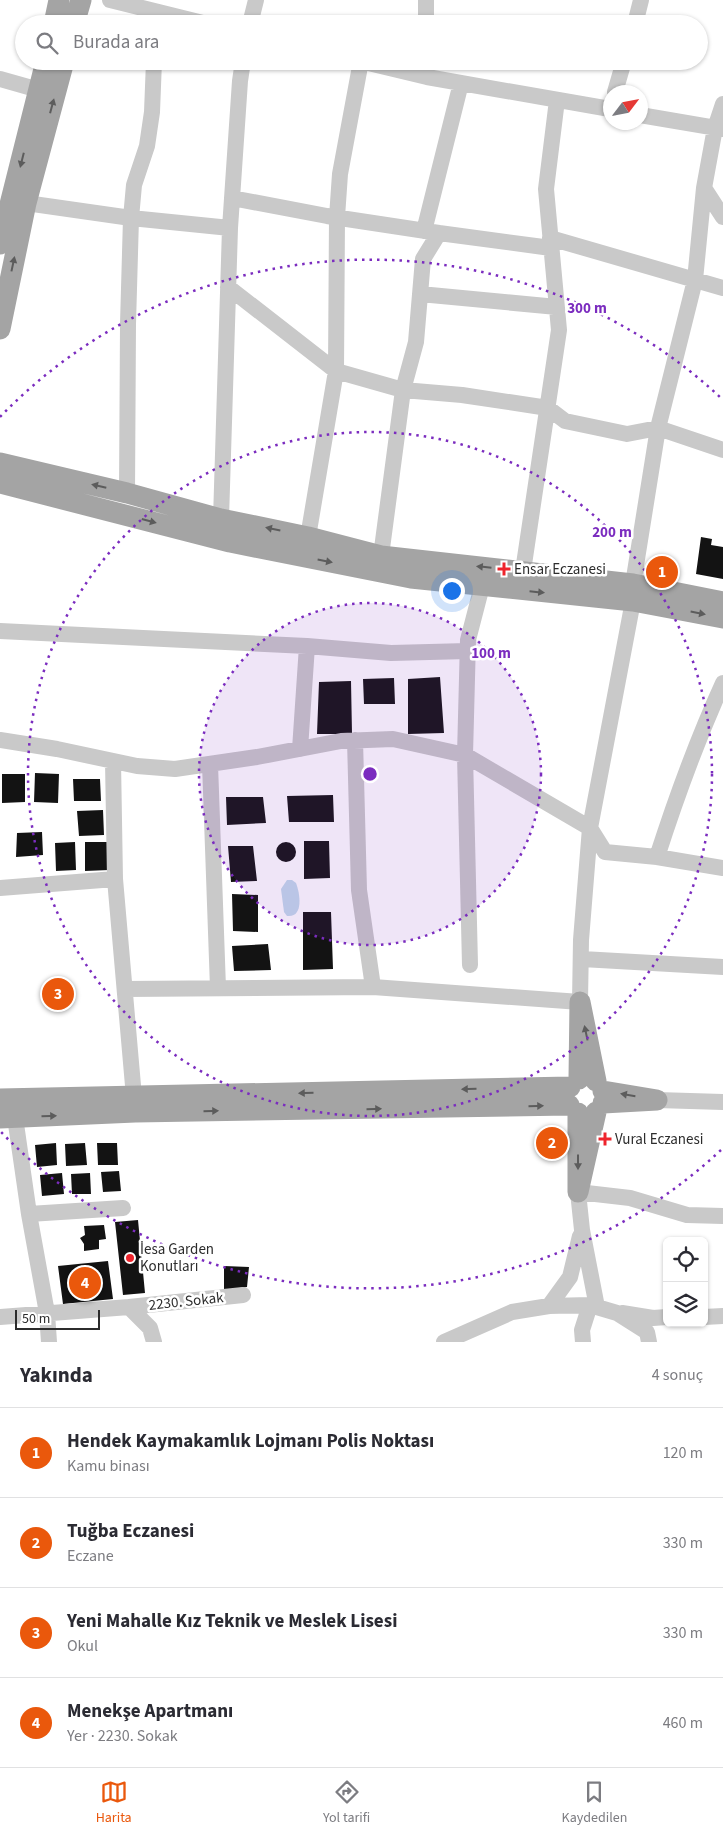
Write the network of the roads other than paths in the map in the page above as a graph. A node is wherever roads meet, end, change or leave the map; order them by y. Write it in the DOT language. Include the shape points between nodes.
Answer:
graph roads {
  1 [pos="59,0"];
  2 [pos="80,0"];
  3 [pos="110,0"];
  4 [pos="256,0"];
  5 [pos="426,0"];
  6 [pos="642,0"];
  7 [pos="56,15"];
  8 [pos="76,15"];
  9 [pos="148,15"];
  10 [pos="252,15"];
  11 [pos="426,15"];
  12 [pos="638,15"];
  13 [pos="44,70"];
  14 [pos="62,70"];
  15 [pos="154,70"];
  16 [pos="242,70"];
  17 [pos="359,70"];
  18 [pos="429,70"];
  19 [pos="621,70"];
  20 [pos="0,79"];
  21 [pos="460,83"];
  22 [pos="617,85"];
  23 [pos="39,90"];
  24 [pos="557,100"];
  25 [pos="723,104"];
  26 [pos="603,108"];
  27 [pos="648,116"];
  28 [pos="719,128"];
  29 [pos="704,188"];
  30 [pos="232,198"];
  31 [pos="26,203"];
  32 [pos="337,217"];
  33 [pos="131,218"];
  34 [pos="723,218"];
  35 [pos="230,228"];
  36 [pos="432,232"];
  37 [pos="551,243"];
  38 [pos="0,244"];
  39 [pos="695,280"];
  40 [pos="228,287"];
  41 [pos="723,288"];
  42 [pos="420,294"];
  43 [pos="557,307"];
  44 [pos="0,329"];
  45 [pos="336,371"];
  46 [pos="403,390"];
  47 [pos="548,408"];
  48 [pos="658,428"];
  49 [pos="723,450"];
  50 [pos="0,463"];
  51 [pos="0,484"];
  52 [pos="127,493"];
  53 [pos="221,519"];
  54 [pos="308,536"];
  55 [pos="381,556"];
  56 [pos="523,571"];
  57 [pos="482,586"];
  58 [pos="633,593"];
  59 [pos="723,602"];
  60 [pos="723,618"];
  61 [pos="0,631"];
  62 [pos="307,646"];
  63 [pos="468,651"];
  64 [pos="723,683"];
  65 [pos="0,740"];
  66 [pos="355,740"];
  67 [pos="300,749"];
  68 [pos="465,755"];
  69 [pos="113,761"];
  70 [pos="210,764"];
  71 [pos="590,828"];
  72 [pos="657,857"];
  73 [pos="723,868"];
  74 [pos="115,879"];
  75 [pos="0,888"];
  76 [pos="582,959"];
  77 [pos="470,965"];
  78 [pos="723,967"];
  79 [pos="373,987"];
  80 [pos="218,988"];
  81 [pos="125,989"];
  82 [pos="580,1002"];
  83 [pos="587,1096"];
  84 [pos="134,1097"];
  85 [pos="0,1099"];
  86 [pos="657,1100"];
  87 [pos="723,1102"];
  88 [pos="8,1118"];
  89 [pos="578,1192"];
  90 [pos="123,1208"];
  91 [pos="28,1214"];
  92 [pos="723,1216"];
  93 [pos="582,1230"];
  94 [pos="243,1295"];
  95 [pos="549,1306"];
  96 [pos="593,1306"];
  97 [pos="129,1307"];
  98 [pos="47,1313"];
  99 [pos="617,1313"];
  100 [pos="723,1316"];
  101 [pos="0,1317"];
  102 [pos="663,1317"];
  103 [pos="708,1317"];
  104 [pos="479,1334"];
  105 [pos="49,1342"];
  106 [pos="154,1342"];
  107 [pos="444,1342"];
  108 [pos="583,1342"];
  109 [pos="649,1342"];
  1 -- 7 [label="main road"];
  2 -- 8 [label="main road"];
  3 -- 9 [label="street"];
  4 -- 10 [label="street"];
  5 -- 11 [label="street"];
  6 -- 12 [label="street"];
  13 -- 23 [label="main road"];
  31 -- 14 [label="main road, one-way"];
  15 -- 33 [label="street" via="147,146 134,185"];
  16 -- 30 [label="street"];
  17 -- 32 [label="street" via="340,174"];
  18 -- 21 [label="street"];
  19 -- 22 [label="street"];
  20 -- 23 [label="street"];
  21 -- 24 [label="street"];
  21 -- 36 [label="street"];
  23 -- 38 [label="main road, one-way"];
  24 -- 26 [label="street"];
  24 -- 37 [label="street" via="546,189"];
  25 -- 28 [label="street"];
  27 -- 28 [label="street"];
  28 -- 29 [label="street"];
  29 -- 34 [label="street"];
  29 -- 39 [label="street"];
  30 -- 32 [label="street"];
  30 -- 35 [label="street"];
  31 -- 33 [label="street"];
  44 -- 31 [label="main road, one-way"];
  32 -- 36 [label="street"];
  32 -- 45 [label="street"];
  33 -- 35 [label="street"];
  33 -- 52 [label="street"];
  35 -- 40 [label="street"];
  36 -- 37 [label="street"];
  36 -- 42 [label="street" via="423,259"];
  37 -- 39 [label="street"];
  37 -- 43 [label="street"];
  39 -- 41 [label="street"];
  39 -- 48 [label="street"];
  40 -- 45 [label="street"];
  40 -- 53 [label="street"];
  42 -- 43 [label="street"];
  42 -- 46 [label="street" via="416,342"];
  43 -- 47 [label="street" via="560,330"];
  45 -- 46 [label="street"];
  45 -- 54 [label="street"];
  46 -- 47 [label="street"];
  46 -- 55 [label="street"];
  47 -- 48 [label="street" via="565,421 627,434"];
  47 -- 56 [label="street"];
  48 -- 49 [label="street"];
  48 -- 58 [label="street"];
  52 -- 50 [label="main road, one-way"];
  51 -- 57 [label="main road, one-way" via="230,542 411,578"];
  52 -- 53 [label="main road"];
  54 -- 53 [label="main road, one-way"];
  54 -- 55 [label="main road"];
  56 -- 55 [label="main road, one-way"];
  56 -- 58 [label="main road"];
  57 -- 58 [label="main road, one-way"];
  57 -- 63 [label="street"];
  58 -- 59 [label="main road"];
  58 -- 60 [label="main road, one-way"];
  58 -- 71 [label="street"];
  61 -- 62 [label="street"];
  62 -- 63 [label="street" via="391,653"];
  62 -- 67 [label="street"];
  63 -- 68 [label="street"];
  64 -- 72 [label="street" via="702,728"];
  65 -- 69 [label="street"];
  66 -- 67 [label="street"];
  66 -- 68 [label="street" via="393,739"];
  66 -- 79 [label="street" via="359,890"];
  67 -- 70 [label="street"];
  68 -- 71 [label="street"];
  68 -- 77 [label="street"];
  69 -- 70 [label="street" via="175,769"];
  69 -- 74 [label="street"];
  70 -- 80 [label="street"];
  71 -- 72 [label="street" via="605,852"];
  71 -- 76 [label="street"];
  72 -- 73 [label="street"];
  74 -- 75 [label="street"];
  74 -- 81 [label="street"];
  76 -- 78 [label="street"];
  76 -- 82 [label="street"];
  79 -- 80 [label="street"];
  79 -- 82 [label="street"];
  80 -- 81 [label="street"];
  81 -- 84 [label="street"];
  82 -- 83 [label="main road"];
  83 -- 84 [label="main road, one-way"];
  83 -- 86 [label="main road"];
  88 -- 83 [label="main road, one-way"];
  83 -- 89 [label="main road"];
  84 -- 85 [label="main road"];
  86 -- 87 [label="street"];
  88 -- 91 [label="street"];
  89 -- 92 [label="street" via="630,1198 687,1216"];
  89 -- 93 [label="street"];
  90 -- 91 [label="street"];
  91 -- 98 [label="street"];
  93 -- 95 [label="street" via="570,1277"];
  93 -- 96 [label="street"];
  94 -- 97 [label="street, 2230. Sokak"];
  95 -- 96 [label="street"];
  95 -- 104 [label="street" via="512,1312"];
  96 -- 99 [label="street"];
  96 -- 108 [label="street" via="582,1330"];
  97 -- 98 [label="street, 2230. Sokak"];
  97 -- 106 [label="street" via="150,1328"];
  98 -- 101 [label="street, 2230. Sokak"];
  98 -- 105 [label="street"];
  99 -- 102 [label="street"];
  99 -- 109 [label="street" via="647,1332"];
  100 -- 103 [label="street"];
  104 -- 107 [label="street"];
}
